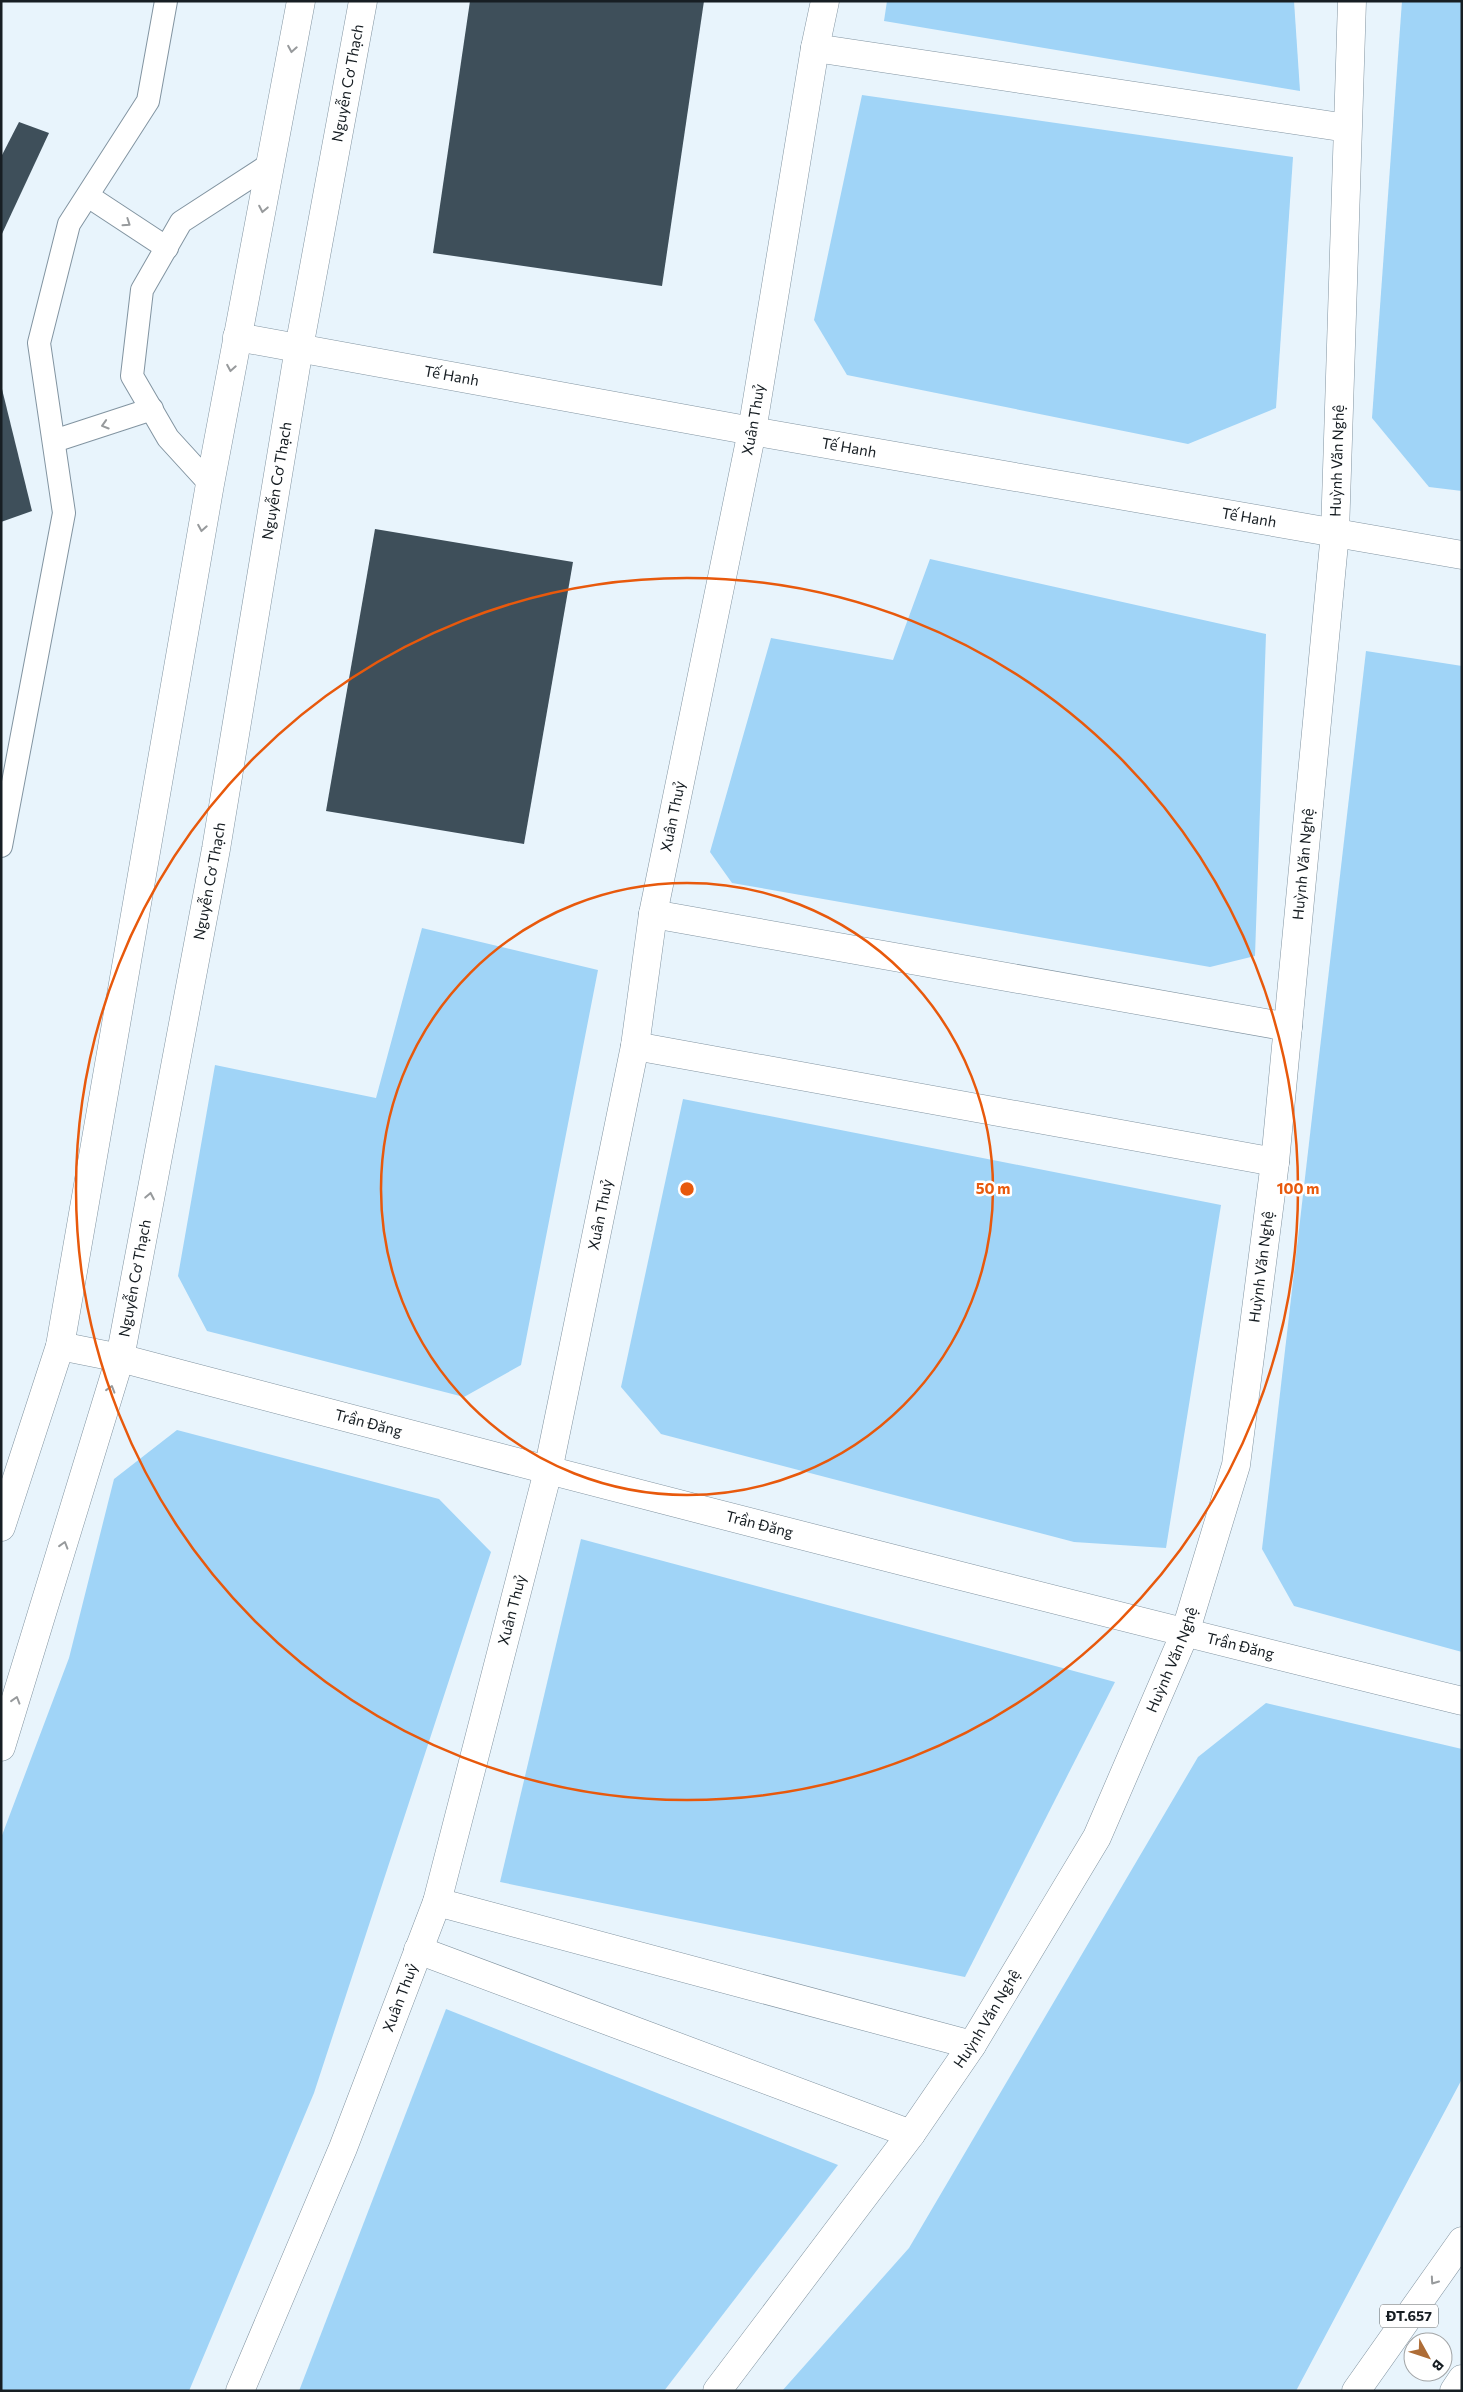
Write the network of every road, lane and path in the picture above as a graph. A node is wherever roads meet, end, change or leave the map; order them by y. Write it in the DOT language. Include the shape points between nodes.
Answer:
graph roads {
  1 [pos="166,1"];
  2 [pos="301,1"];
  3 [pos="363,1"];
  4 [pos="825,1"];
  5 [pos="1352,1"];
  6 [pos="815,48"];
  7 [pos="1348,128"];
  8 [pos="272,163"];
  9 [pos="88,196"];
  10 [pos="167,248"];
  11 [pos="237,337"];
  12 [pos="298,348"];
  13 [pos="152,409"];
  14 [pos="752,431"];
  15 [pos="54,441"];
  16 [pos="210,484"];
  17 [pos="1335,533"];
  18 [pos="1462,555"];
  19 [pos="1,846"];
  20 [pos="653,914"];
  21 [pos="1288,1028"];
  22 [pos="635,1046"];
  23 [pos="1275,1162"];
  24 [pos="60,1346"];
  25 [pos="120,1358"];
  26 [pos="548,1471"];
  27 [pos="1,1527"];
  28 [pos="1185,1633"];
  29 [pos="1462,1701"];
  30 [pos="1,1747"];
  31 [pos="437,1902"];
  32 [pos="418,1950"];
  33 [pos="972,2045"];
  34 [pos="911,2134"];
  35 [pos="1462,2241"];
  36 [pos="1462,2379"];
  37 [pos="240,2391"];
  38 [pos="717,2391"];
  39 [pos="1356,2391"];
  40 [pos="1454,2391"];
  1 -- 9 [label="lane" via="148,102"];
  2 -- 8 [label="street, one-way"];
  3 -- 12 [label="street, Nguyễn Cơ Thạch"];
  4 -- 6 [label="street, Xuân Thuỷ"];
  5 -- 7 [label="street, Huỳnh Văn Nghệ"];
  6 -- 7 [label="street"];
  6 -- 14 [label="street, Xuân Thuỷ"];
  7 -- 17 [label="street, Huỳnh Văn Nghệ"];
  8 -- 10 [label="lane" via="181,222"];
  8 -- 11 [label="street, one-way"];
  9 -- 10 [label="lane, one-way"];
  9 -- 15 [label="lane" via="70,224 39,343"];
  10 -- 13 [label="lane" via="142,290 132,376"];
  11 -- 12 [label="street, Tế Hanh"];
  11 -- 16 [label="street, one-way"];
  12 -- 14 [label="street, Tế Hanh"];
  25 -- 12 [label="street, Nguyễn Cơ Thạch, one-way" via="216,849"];
  13 -- 15 [label="lane, one-way"];
  13 -- 16 [label="lane" via="168,438"];
  14 -- 17 [label="street, Tế Hanh"];
  14 -- 20 [label="street, Xuân Thuỷ"];
  15 -- 19 [label="lane" via="64,513"];
  16 -- 24 [label="street, one-way"];
  17 -- 18 [label="street, Tế Hanh"];
  17 -- 21 [label="street, Huỳnh Văn Nghệ"];
  20 -- 21 [label="street"];
  20 -- 22 [label="street, Xuân Thuỷ"];
  21 -- 23 [label="street, Huỳnh Văn Nghệ"];
  22 -- 23 [label="street"];
  22 -- 26 [label="street, Xuân Thuỷ"];
  23 -- 28 [label="street, Huỳnh Văn Nghệ" via="1236,1465"];
  24 -- 25 [label="street, Trần Đăng"];
  24 -- 27 [label="street"];
  25 -- 26 [label="street, Trần Đăng"];
  30 -- 25 [label="street, Nguyễn Cơ Thạch, one-way"];
  26 -- 28 [label="street, Trần Đăng"];
  26 -- 31 [label="street, Xuân Thuỷ"];
  28 -- 29 [label="street, Trần Đăng"];
  28 -- 33 [label="street, Huỳnh Văn Nghệ" via="1098,1837"];
  31 -- 32 [label="street, Xuân Thuỷ"];
  31 -- 33 [label="street"];
  32 -- 34 [label="street"];
  32 -- 37 [label="street, Xuân Thuỷ" via="343,2148"];
  33 -- 34 [label="street, Huỳnh Văn Nghệ"];
  34 -- 38 [label="street, Huỳnh Văn Nghệ"];
  35 -- 39 [label="street, ĐT.657, one-way"];
  36 -- 40 [label="street"];
}
